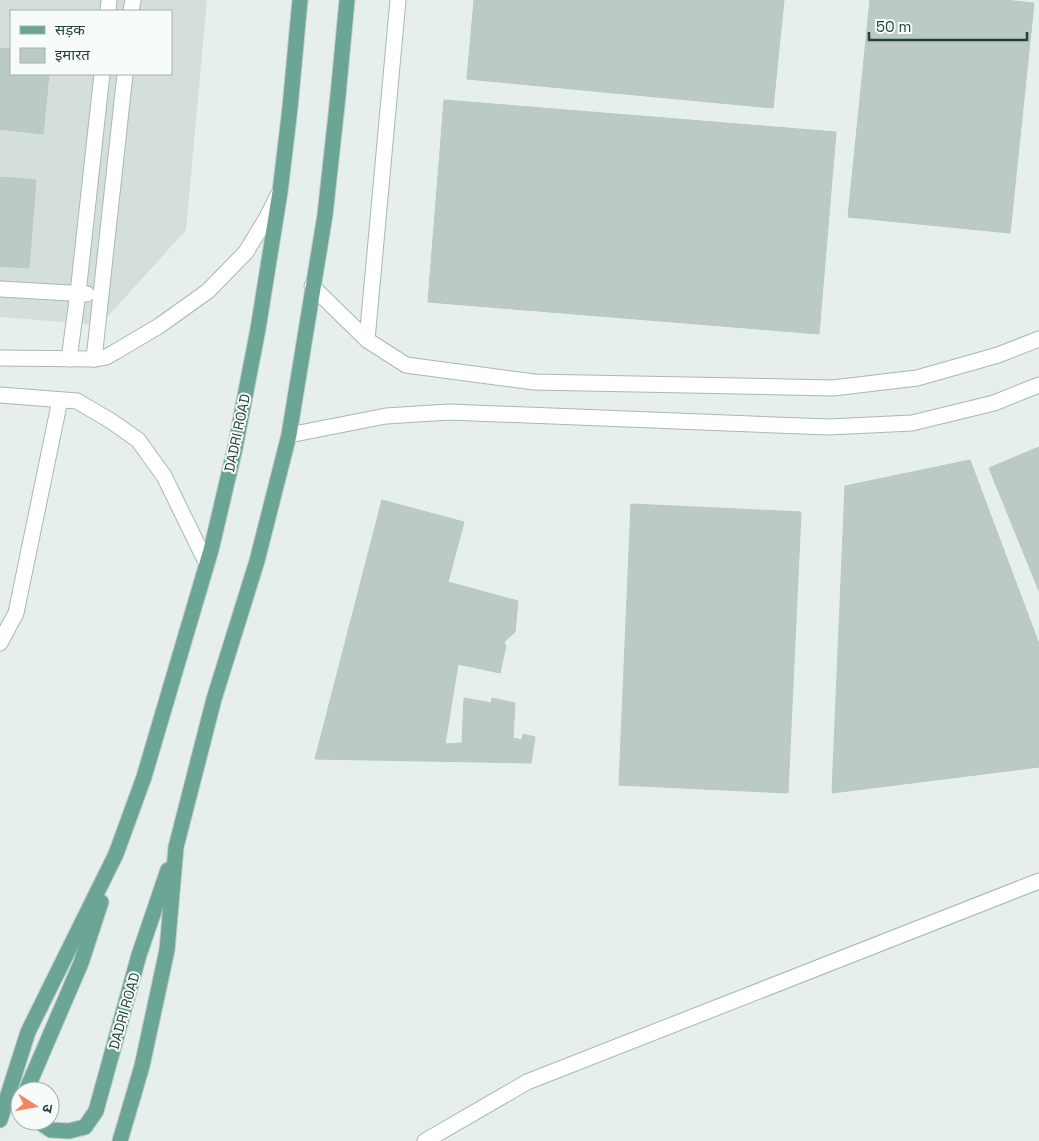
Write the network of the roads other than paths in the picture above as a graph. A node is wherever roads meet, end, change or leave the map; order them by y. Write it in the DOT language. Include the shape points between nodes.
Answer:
graph roads {
  1 [pos="300,0"];
  2 [pos="347,0"];
  3 [pos="398,0"];
  4 [pos="102,75"];
  5 [pos="125,75"];
  6 [pos="280,192"];
  7 [pos="312,286"];
  8 [pos="0,289"];
  9 [pos="78,293"];
  10 [pos="101,295"];
  11 [pos="1039,339"];
  12 [pos="367,340"];
  13 [pos="0,358"];
  14 [pos="69,359"];
  15 [pos="94,359"];
  16 [pos="1039,385"];
  17 [pos="0,395"];
  18 [pos="60,400"];
  19 [pos="289,435"];
  20 [pos="208,564"];
  21 [pos="0,643"];
  22 [pos="176,847"];
  23 [pos="116,854"];
  24 [pos="1039,881"];
  25 [pos="30,1081"];
  26 [pos="0,1120"];
  27 [pos="60,1130"];
  28 [pos="120,1141"];
  29 [pos="425,1141"];
  1 -- 6 [label="main road, DADRI ROAD"];
  2 -- 7 [label="main road, DADRI ROAD" via="325,215"];
  3 -- 12 [label="street"];
  4 -- 9 [label="street"];
  5 -- 10 [label="street"];
  6 -- 15 [label="street" via="246,252 208,291 152,330 106,357"];
  6 -- 20 [label="main road, DADRI ROAD" via="258,329"];
  7 -- 12 [label="street"];
  7 -- 19 [label="main road, DADRI ROAD"];
  8 -- 9 [label="street"];
  9 -- 10 [label="street"];
  9 -- 14 [label="street"];
  10 -- 15 [label="street"];
  11 -- 12 [label="street" via="998,355 917,378 833,388 534,382 406,365"];
  13 -- 14 [label="street"];
  14 -- 15 [label="street"];
  16 -- 19 [label="street" via="994,403 912,423 828,428 448,412 386,416"];
  17 -- 18 [label="street"];
  18 -- 20 [label="street" via="77,401 138,440 164,476"];
  18 -- 21 [label="street" via="16,614"];
  19 -- 22 [label="main road, DADRI ROAD" via="257,562 214,699"];
  20 -- 23 [label="main road, DADRI ROAD" via="144,777"];
  22 -- 27 [label="main road, DADRI ROAD" via="139,955 96,1111 84,1127"];
  22 -- 28 [label="main road, DADRI ROAD" via="167,950 142,1066"];
  23 -- 25 [label="main road, DADRI ROAD" via="81,963"];
  23 -- 26 [label="main road, DADRI ROAD" via="28,1032"];
  24 -- 29 [label="street" via="527,1082"];
}
